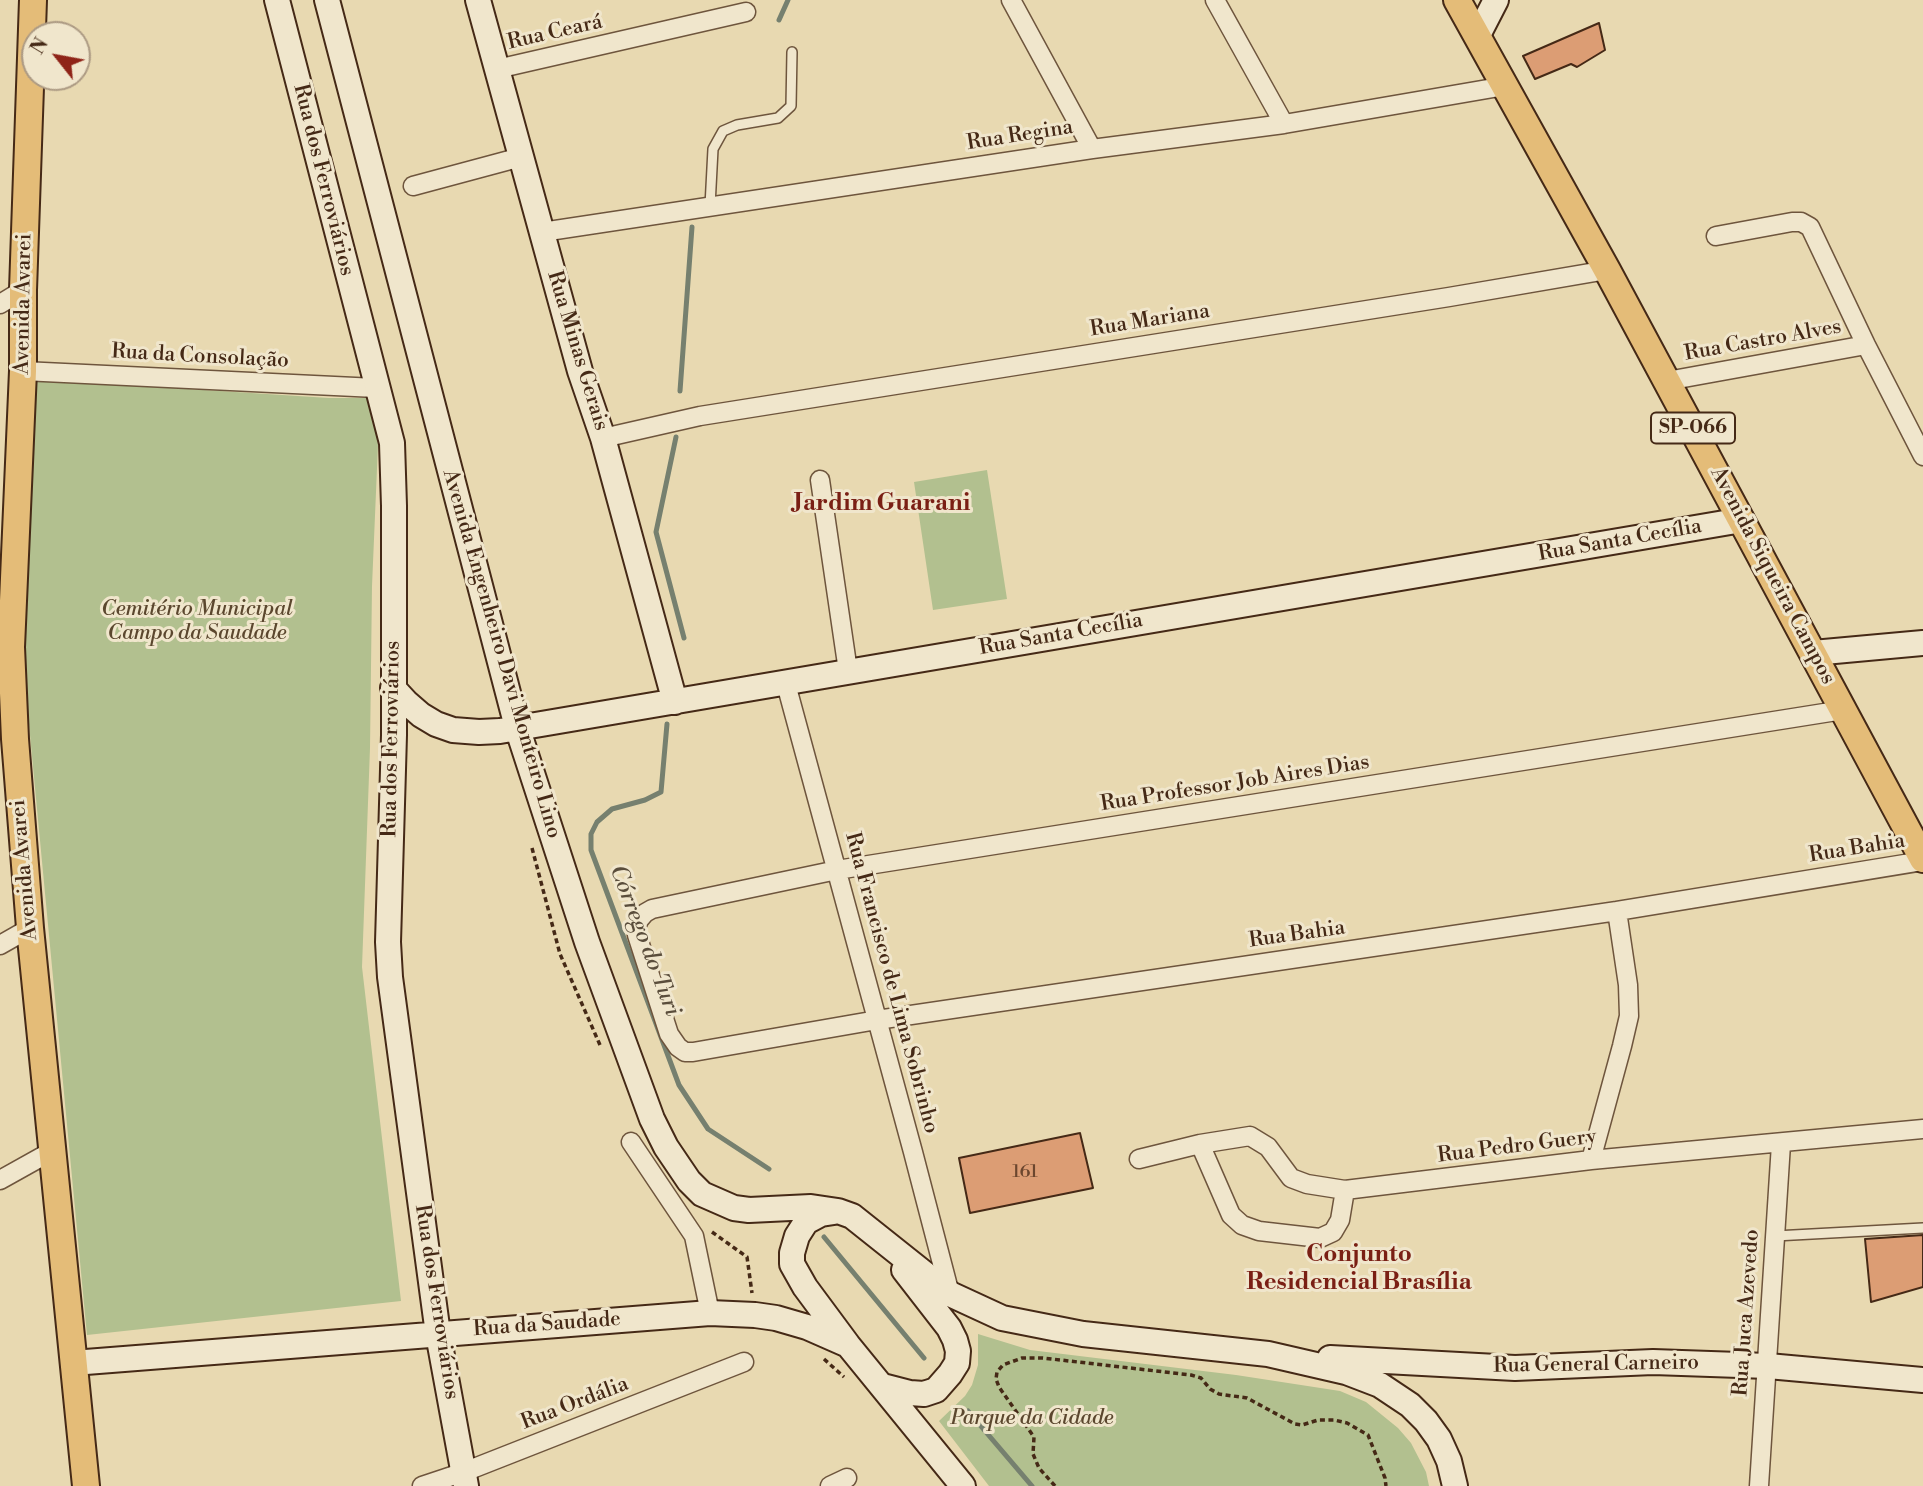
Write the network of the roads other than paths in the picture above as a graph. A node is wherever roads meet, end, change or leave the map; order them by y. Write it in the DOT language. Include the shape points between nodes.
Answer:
graph roads {
  1 [pos="33,0"];
  2 [pos="277,0"];
  3 [pos="327,0"];
  4 [pos="478,0"];
  5 [pos="1011,0"];
  6 [pos="1215,0"];
  7 [pos="1457,0"];
  8 [pos="1496,0"];
  9 [pos="746,12"];
  10 [pos="1478,35"];
  11 [pos="792,52"];
  12 [pos="497,69"];
  13 [pos="1506,86"];
  14 [pos="1284,124"];
  15 [pos="1092,149"];
  16 [pos="521,157"];
  17 [pos="413,186"];
  18 [pos="710,206"];
  19 [pos="542,232"];
  20 [pos="1716,236"];
  21 [pos="1607,270"];
  22 [pos="23,290"];
  23 [pos="0,304"];
  24 [pos="1866,345"];
  25 [pos="23,371"];
  26 [pos="1667,381"];
  27 [pos="376,388"];
  28 [pos="1916,428"];
  29 [pos="603,438"];
  30 [pos="1923,456"];
  31 [pos="820,480"];
  32 [pos="1742,520"];
  33 [pos="1923,643"];
  34 [pos="5,649"];
  35 [pos="1813,653"];
  36 [pos="848,671"];
  37 [pos="786,684"];
  38 [pos="393,688"];
  39 [pos="675,702"];
  40 [pos="1843,710"];
  41 [pos="517,727"];
  42 [pos="1923,860"];
  43 [pos="837,870"];
  44 [pos="1617,911"];
  45 [pos="30,928"];
  46 [pos="0,945"];
  47 [pos="877,1020"];
  48 [pos="678,1047"];
  49 [pos="1923,1129"];
  50 [pos="631,1142"];
  51 [pos="1200,1144"];
  52 [pos="1781,1144"];
  53 [pos="52,1151"];
  54 [pos="1139,1159"];
  55 [pos="1591,1160"];
  56 [pos="0,1180"];
  57 [pos="1345,1190"];
  58 [pos="838,1211"];
  59 [pos="1923,1228"];
  60 [pos="1775,1236"];
  61 [pos="883,1241"];
  62 [pos="950,1294"];
  63 [pos="710,1313"];
  64 [pos="438,1334"];
  65 [pos="848,1345"];
  66 [pos="1268,1354"];
  67 [pos="744,1362"];
  68 [pos="73,1363"];
  69 [pos="1768,1366"];
  70 [pos="1923,1380"];
  71 [pos="883,1386"];
  72 [pos="465,1479"];
  73 [pos="86,1486"];
  74 [pos="422,1486"];
  75 [pos="963,1486"];
  76 [pos="1455,1486"];
  77 [pos="1759,1486"];
  1 -- 22 [label="main road, Avenida Avarei"];
  2 -- 27 [label="street, Rua dos Ferroviários"];
  3 -- 41 [label="street, Avenida Engenheiro Davi Monteiro Lino"];
  4 -- 12 [label="street, Rua Minas Gerais"];
  5 -- 15 [label="street"];
  6 -- 14 [label="street"];
  7 -- 10 [label="main road, Avenida Siqueira Campos / SP-066"];
  8 -- 10 [label="street"];
  9 -- 12 [label="street, Rua Ceará"];
  10 -- 13 [label="main road, Avenida Siqueira Campos / SP-066"];
  11 -- 18 [label="lane" via="791,106 778,118 723,131 713,149"];
  12 -- 16 [label="street, Rua Minas Gerais"];
  13 -- 14 [label="street, Rua Regina"];
  13 -- 21 [label="main road, Avenida Siqueira Campos / SP-066"];
  14 -- 15 [label="street, Rua Regina"];
  15 -- 18 [label="street, Rua Regina"];
  16 -- 17 [label="street"];
  16 -- 19 [label="street, Rua Minas Gerais"];
  18 -- 19 [label="street, Rua Regina"];
  19 -- 29 [label="street, Rua Minas Gerais"];
  20 -- 24 [label="street" via="1792,222 1810,227"];
  21 -- 26 [label="main road, Avenida Siqueira Campos / SP-066"];
  21 -- 29 [label="street, Rua Mariana" via="700,416"];
  22 -- 23 [label="street"];
  22 -- 25 [label="main road, Avenida Avarei"];
  24 -- 26 [label="street, Rua Castro Alves"];
  24 -- 28 [label="street"];
  25 -- 27 [label="street, Rua da Consolação"];
  25 -- 34 [label="main road, Avenida Avarei"];
  26 -- 32 [label="main road, Avenida Siqueira Campos / SP-066"];
  27 -- 38 [label="street, Rua dos Ferroviários" via="392,443"];
  28 -- 30 [label="street"];
  29 -- 39 [label="street, Rua Minas Gerais"];
  31 -- 36 [label="street"];
  32 -- 35 [label="main road, Avenida Siqueira Campos / SP-066"];
  32 -- 36 [label="street, Rua Santa Cecília"];
  33 -- 35 [label="street"];
  34 -- 45 [label="main road, Avenida Avarei"];
  35 -- 40 [label="main road, Avenida Siqueira Campos / SP-066"];
  36 -- 37 [label="street, Rua Santa Cecília"];
  37 -- 39 [label="street, Rua Santa Cecília"];
  37 -- 43 [label="street, Rua Francisco de Lima Sobrinho"];
  38 -- 41 [label="street, Rua Santa Cecília" via="421,715 453,730"];
  38 -- 64 [label="street, Rua dos Ferroviários" via="390,977"];
  39 -- 41 [label="street, Rua Santa Cecília"];
  40 -- 42 [label="main road, Avenida Siqueira Campos / SP-066"];
  40 -- 43 [label="street, Rua Professor Job Aires Dias"];
  41 -- 58 [label="street, Avenida Engenheiro Davi Monteiro Lino" via="587,942 652,1119 678,1167 702,1194 734,1208"];
  42 -- 44 [label="street, Rua Bahia"];
  43 -- 47 [label="street, Rua Francisco de Lima Sobrinho"];
  43 -- 48 [label="street, Rua Professor Job Aires Dias" via="645,913 636,927 637,935 669,1034"];
  44 -- 47 [label="street, Rua Bahia"];
  44 -- 55 [label="street" via="1629,1016"];
  45 -- 46 [label="street"];
  45 -- 53 [label="main road, Avenida Avarei"];
  47 -- 48 [label="street, Rua Bahia" via="693,1052"];
  47 -- 62 [label="street, Rua Francisco de Lima Sobrinho"];
  49 -- 52 [label="street, Rua Pedro Guery"];
  50 -- 63 [label="street" via="694,1236"];
  51 -- 54 [label="street, Rua Pedro Guery"];
  51 -- 57 [label="street, Rua Pedro Guery" via="1250,1136 1268,1147 1291,1178"];
  51 -- 57 [label="street" via="1231,1215 1259,1231 1320,1238 1333,1232"];
  52 -- 55 [label="street, Rua Pedro Guery"];
  52 -- 60 [label="street, Rua Juca Azevedo"];
  53 -- 56 [label="street"];
  53 -- 68 [label="main road, Avenida Avarei"];
  55 -- 57 [label="street, Rua Pedro Guery"];
  58 -- 61 [label="street, Avenida Engenheiro Davi Monteiro Lino" via="852,1216"];
  58 -- 65 [label="street" via="806,1222 797,1236 792,1264"];
  59 -- 60 [label="lane"];
  60 -- 69 [label="street, Rua Juca Azevedo"];
  61 -- 62 [label="street, Avenida Engenheiro Davi Monteiro Lino"];
  61 -- 71 [label="street, Avenida Engenheiro Davi Monteiro Lino" via="949,1328 958,1351 957,1363 936,1390 910,1394"];
  62 -- 66 [label="street, Avenida Engenheiro Davi Monteiro Lino" via="1002,1318 1044,1328"];
  63 -- 64 [label="street, Rua da Saudade"];
  63 -- 65 [label="street, Rua da Saudade" via="776,1318"];
  64 -- 68 [label="street, Rua da Saudade"];
  64 -- 72 [label="street, Rua dos Ferroviários"];
  65 -- 71 [label="street"];
  66 -- 69 [label="street, Rua General Carneiro" via="1515,1368 1653,1362"];
  66 -- 76 [label="street, Avenida Engenheiro Davi Monteiro Lino" via="1346,1372 1380,1385 1410,1405 1439,1439"];
  67 -- 72 [label="street, Rua Ordália"];
  68 -- 73 [label="main road, Avenida Avarei"];
  69 -- 70 [label="street, Rua General Carneiro"];
  69 -- 77 [label="street, Rua Juca Azevedo"];
  71 -- 75 [label="street"];
  72 -- 74 [label="street, Rua Ordália"];
}
